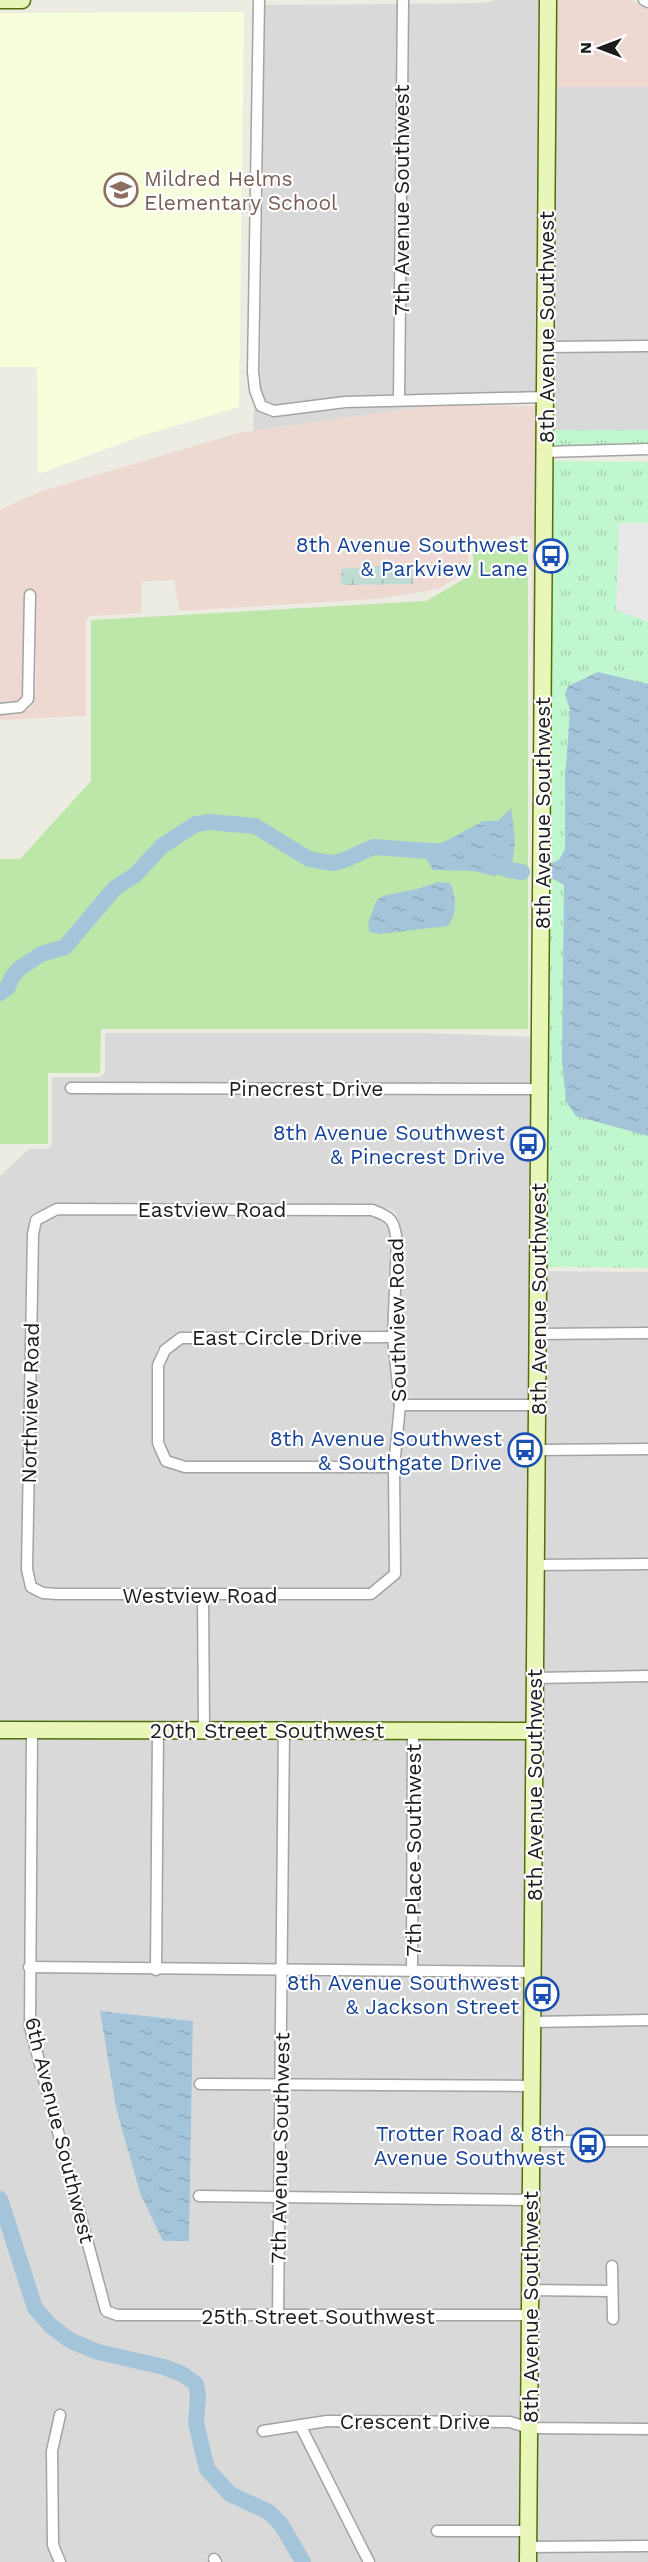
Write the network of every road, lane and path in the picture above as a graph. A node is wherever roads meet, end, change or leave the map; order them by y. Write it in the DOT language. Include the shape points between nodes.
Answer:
graph roads {
  1 [pos="0,0"];
  2 [pos="22,0"];
  3 [pos="259,0"];
  4 [pos="403,0"];
  5 [pos="548,0"];
  6 [pos="648,346"];
  7 [pos="546,347"];
  8 [pos="545,397"];
  9 [pos="399,400"];
  10 [pos="648,449"];
  11 [pos="545,452"];
  12 [pos="30,595"];
  13 [pos="0,710"];
  14 [pos="71,1088"];
  15 [pos="540,1089"];
  16 [pos="389,1216"];
  17 [pos="36,1220"];
  18 [pos="648,1333"];
  19 [pos="538,1334"];
  20 [pos="393,1337"];
  21 [pos="400,1405"];
  22 [pos="538,1405"];
  23 [pos="648,1449"];
  24 [pos="537,1450"];
  25 [pos="394,1467"];
  26 [pos="648,1564"];
  27 [pos="536,1565"];
  28 [pos="31,1587"];
  29 [pos="371,1594"];
  30 [pos="203,1595"];
  31 [pos="648,1676"];
  32 [pos="535,1678"];
  33 [pos="204,1729"];
  34 [pos="284,1729"];
  35 [pos="0,1730"];
  36 [pos="32,1730"];
  37 [pos="158,1730"];
  38 [pos="413,1730"];
  39 [pos="535,1731"];
  40 [pos="29,1967"];
  41 [pos="282,1969"];
  42 [pos="412,1969"];
  43 [pos="156,1970"];
  44 [pos="533,1972"];
  45 [pos="648,2020"];
  46 [pos="532,2022"];
  47 [pos="200,2084"];
  48 [pos="281,2084"];
  49 [pos="532,2086"];
  50 [pos="648,2141"];
  51 [pos="531,2142"];
  52 [pos="199,2196"];
  53 [pos="279,2196"];
  54 [pos="531,2200"];
  55 [pos="612,2266"];
  56 [pos="530,2290"];
  57 [pos="611,2291"];
  58 [pos="106,2311"];
  59 [pos="530,2315"];
  60 [pos="278,2316"];
  61 [pos="613,2319"];
  62 [pos="60,2415"];
  63 [pos="300,2425"];
  64 [pos="529,2428"];
  65 [pos="648,2429"];
  66 [pos="263,2432"];
  67 [pos="437,2531"];
  68 [pos="528,2546"];
  69 [pos="648,2546"];
  70 [pos="60,2562"];
  71 [pos="369,2562"];
  1 -- 2 [label="street"];
  3 -- 9 [label="street" via="255,390 261,405 274,411"];
  4 -- 9 [label="street, 7th Avenue Southwest"];
  5 -- 7 [label="street, 8th Avenue Southwest"];
  6 -- 7 [label="street"];
  7 -- 8 [label="street, 8th Avenue Southwest"];
  8 -- 9 [label="street"];
  8 -- 11 [label="street, 8th Avenue Southwest"];
  10 -- 11 [label="street"];
  11 -- 15 [label="street, 8th Avenue Southwest"];
  12 -- 13 [label="street" via="30,689 26,704"];
  14 -- 15 [label="street, Pinecrest Drive"];
  15 -- 19 [label="street, 8th Avenue Southwest"];
  16 -- 17 [label="street, Eastview Road" via="372,1210 57,1209"];
  16 -- 20 [label="street, Southview Road" via="397,1241"];
  17 -- 28 [label="street, Northview Road" via="32,1256 27,1569"];
  18 -- 19 [label="street"];
  19 -- 22 [label="street, 8th Avenue Southwest"];
  20 -- 21 [label="street, Southview Road"];
  20 -- 25 [label="street, East Circle Drive" via="181,1338 165,1350 158,1365 159,1449 166,1461 185,1467"];
  21 -- 22 [label="street"];
  21 -- 25 [label="street, Southview Road"];
  22 -- 24 [label="street, 8th Avenue Southwest"];
  23 -- 24 [label="street"];
  24 -- 27 [label="street, 8th Avenue Southwest"];
  25 -- 29 [label="street, Southview Road" via="395,1574"];
  26 -- 27 [label="street"];
  27 -- 32 [label="street, 8th Avenue Southwest"];
  28 -- 30 [label="street, Westview Road" via="57,1594"];
  29 -- 30 [label="street, Westview Road"];
  30 -- 33 [label="street"];
  31 -- 32 [label="street"];
  32 -- 39 [label="street, 8th Avenue Southwest"];
  33 -- 34 [label="street, 20th Street Southwest"];
  33 -- 37 [label="street, 20th Street Southwest"];
  34 -- 38 [label="street, 20th Street Southwest"];
  34 -- 41 [label="street, 7th Avenue Southwest"];
  35 -- 36 [label="street, 20th Street Southwest"];
  36 -- 37 [label="street, 20th Street Southwest"];
  36 -- 40 [label="street, 6th Avenue Southwest"];
  37 -- 43 [label="street"];
  38 -- 39 [label="street, 20th Street Southwest"];
  38 -- 42 [label="street, 7th Place Southwest"];
  39 -- 44 [label="street, 8th Avenue Southwest"];
  40 -- 43 [label="street"];
  40 -- 58 [label="street, 6th Avenue Southwest" via="30,2026"];
  41 -- 42 [label="street"];
  41 -- 43 [label="street"];
  41 -- 48 [label="street, 7th Avenue Southwest"];
  42 -- 44 [label="street"];
  44 -- 46 [label="street, 8th Avenue Southwest"];
  45 -- 46 [label="street"];
  46 -- 49 [label="street, 8th Avenue Southwest"];
  47 -- 48 [label="street"];
  48 -- 49 [label="street"];
  48 -- 53 [label="street, 7th Avenue Southwest"];
  49 -- 51 [label="street, 8th Avenue Southwest"];
  50 -- 51 [label="street"];
  51 -- 54 [label="street, 8th Avenue Southwest"];
  52 -- 53 [label="street"];
  53 -- 54 [label="street"];
  53 -- 60 [label="street, 7th Avenue Southwest"];
  54 -- 56 [label="street, 8th Avenue Southwest"];
  55 -- 57 [label="street"];
  56 -- 57 [label="street"];
  56 -- 59 [label="street, 8th Avenue Southwest"];
  57 -- 61 [label="street"];
  58 -- 60 [label="street, 25th Street Southwest" via="117,2315"];
  59 -- 60 [label="street, 25th Street Southwest"];
  59 -- 64 [label="street, 8th Avenue Southwest"];
  62 -- 70 [label="street" via="52,2451 53,2545"];
  63 -- 64 [label="street, Crescent Drive" via="327,2421 510,2422"];
  63 -- 66 [label="street, Crescent Drive"];
  63 -- 71 [label="street, Crescent Drive"];
  64 -- 65 [label="street, Crescent Drive"];
  64 -- 68 [label="street, 8th Avenue Southwest"];
  67 -- 68 [label="street"];
  68 -- 69 [label="street"];
}
